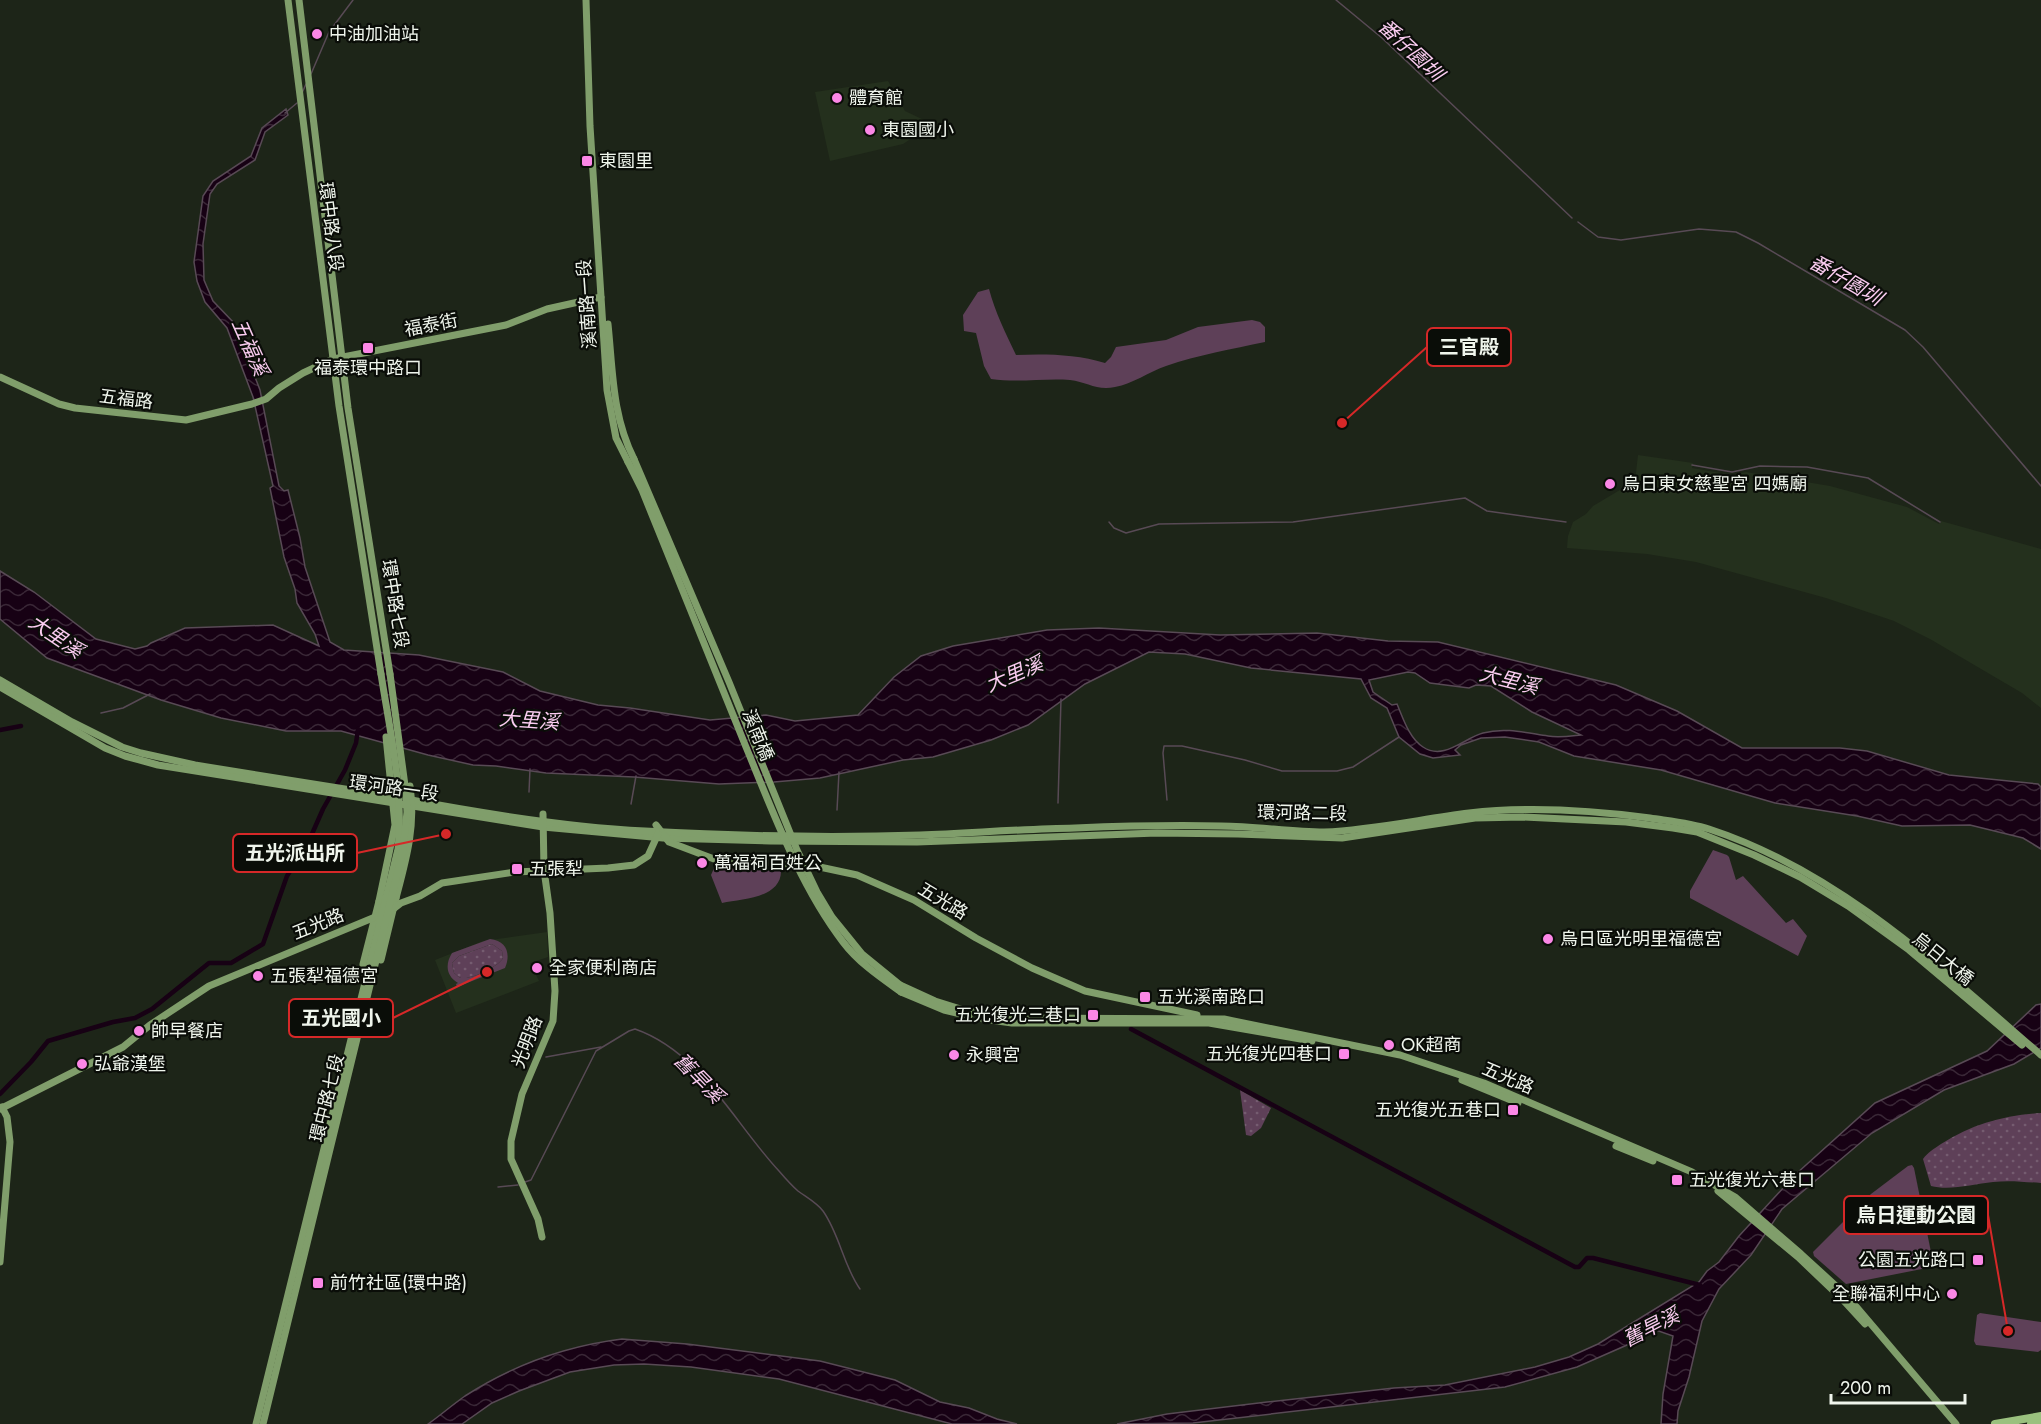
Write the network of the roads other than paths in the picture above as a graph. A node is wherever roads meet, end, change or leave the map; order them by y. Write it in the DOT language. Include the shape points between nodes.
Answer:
graph roads {
  1 [pos="288,0"];
  2 [pos="299,0"];
  3 [pos="586,0"];
  4 [pos="603,300"];
  5 [pos="342,357"];
  6 [pos="333,359"];
  7 [pos="0,377"];
  8 [pos="266,399"];
  9 [pos="357,456"];
  10 [pos="348,458"];
  11 [pos="631,461"];
  12 [pos="381,675"];
  13 [pos="390,675"];
  14 [pos="0,680"];
  15 [pos="0,687"];
  16 [pos="543,821"];
  17 [pos="658,833"];
  18 [pos="802,838"];
  19 [pos="544,870"];
  20 [pos="1821,886"];
  21 [pos="392,910"];
  22 [pos="375,917"];
  23 [pos="381,960"];
  24 [pos="363,964"];
  25 [pos="1932,964"];
  26 [pos="901,988"];
  27 [pos="1208,1021"];
  28 [pos="2041,1055"];
  29 [pos="2041,1061"];
  30 [pos="1,1108"];
  31 [pos="542,1237"];
  32 [pos="1778,1238"];
  33 [pos="0,1262"];
  34 [pos="2041,1416"];
  35 [pos="2041,1423"];
  36 [pos="256,1424"];
  37 [pos="263,1424"];
  38 [pos="1950,1424"];
  39 [pos="1956,1424"];
  40 [pos="1995,1424"];
  41 [pos="2031,1424"];
  1 -- 6 [label="street, 環中路八段"];
  2 -- 5 [label="street, 環中路八段"];
  3 -- 4 [label="street, 溪南路一段"];
  4 -- 5 [label="street, 福泰街" via="547,309 506,325"];
  4 -- 11 [label="street, 溪南路一段" via="616,407"];
  5 -- 6 [label="street, 福泰街"];
  5 -- 9 [label="street, 環中路八段"];
  6 -- 8 [label="street, 福泰街" via="303,373"];
  6 -- 10 [label="street, 環中路八段"];
  7 -- 8 [label="street, 五福路" via="60,404 170,420 186,420"];
  9 -- 13 [label="street, 環中路七段"];
  10 -- 12 [label="street, 環中路七段"];
  11 -- 26 [label="street, 溪南橋, bridge" via="817,892 862,954"];
  12 -- 22 [label="street, bridge" via="395,825"];
  12 -- 36 [label="street, 環中路七段, bridge" via="399,792 398,849"];
  13 -- 21 [label="street, bridge" via="400,715 412,804 409,852"];
  13 -- 37 [label="street, 環中路七段, bridge" via="406,793 403,850"];
  14 -- 16 [label="street, 環河路一段" via="112,742 159,758"];
  15 -- 16 [label="street, 環河路一段" via="105,748 158,765"];
  16 -- 17 [label="street, 環河路一段"];
  16 -- 19 [label="street, 光明路"];
  17 -- 18 [label="street, 環河路一段"];
  17 -- 19 [label="street, 五光路" via="648,855 634,865"];
  17 -- 27 [label="street, 五光路" via="676,846 714,859 815,866 856,875 914,900 976,938 1085,992"];
  18 -- 20 [label="street, 環河路二段" via="1160,826 1331,831 1497,810 1552,810 1636,816 1705,827 1754,846"];
  19 -- 21 [label="street, 五光路" via="442,883"];
  19 -- 31 [label="street, 光明路" via="555,992 553,1021 522,1094 511,1141 511,1159"];
  20 -- 25 [label="street, 烏日大橋"];
  21 -- 22 [label="street, 五光路"];
  21 -- 23 [label="street"];
  22 -- 24 [label="street"];
  22 -- 30 [label="street, 五光路" via="209,986 123,1047"];
  25 -- 28 [label="street, 烏日大橋"];
  25 -- 29 [label="street, 烏日大橋"];
  26 -- 27 [label="street, 五光路" via="993,1016"];
  27 -- 32 [label="street, 五光路" via="1314,1036 1400,1055 1484,1083 1721,1187"];
  30 -- 33 [label="street" via="7,1117 10,1142"];
  32 -- 38 [label="street" via="1842,1299"];
  32 -- 39 [label="street" via="1848,1297"];
  34 -- 40 [label="main road"];
  35 -- 41 [label="main road"];
}
